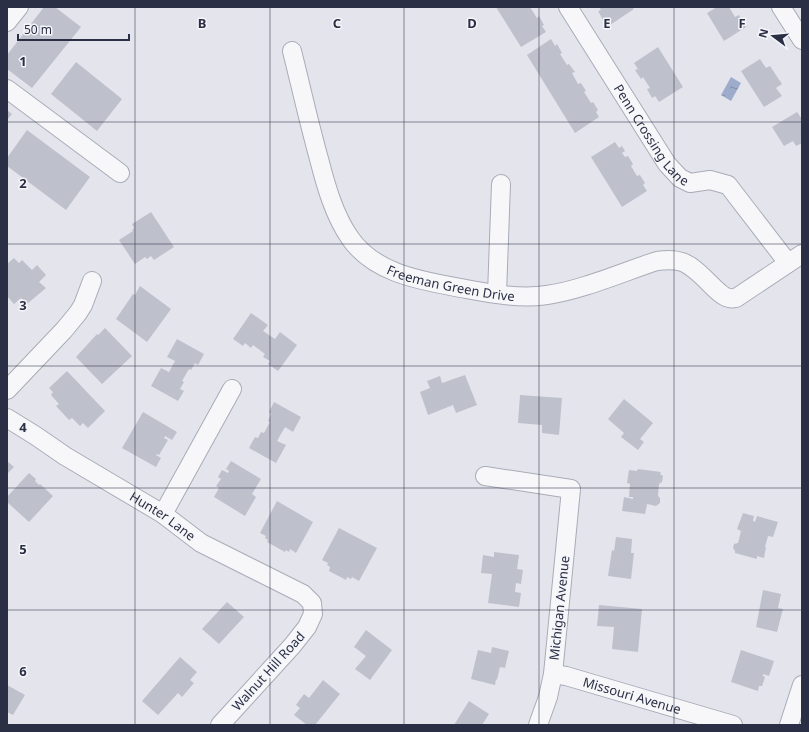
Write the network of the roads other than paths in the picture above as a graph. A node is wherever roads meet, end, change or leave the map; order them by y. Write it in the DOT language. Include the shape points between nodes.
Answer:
graph roads {
  1 [pos="19,7"];
  2 [pos="568,7"];
  3 [pos="781,7"];
  4 [pos="7,22"];
  5 [pos="802,40"];
  6 [pos="292,51"];
  7 [pos="7,89"];
  8 [pos="120,173"];
  9 [pos="501,184"];
  10 [pos="795,258"];
  11 [pos="92,281"];
  12 [pos="497,294"];
  13 [pos="232,389"];
  14 [pos="7,390"];
  15 [pos="7,418"];
  16 [pos="485,476"];
  17 [pos="162,514"];
  18 [pos="313,614"];
  19 [pos="552,674"];
  20 [pos="802,685"];
  21 [pos="220,725"];
  22 [pos="538,725"];
  23 [pos="733,725"];
  24 [pos="790,725"];
  1 -- 4 [label="street"];
  2 -- 10 [label="street, Penn Crossing Lane" via="667,164 680,178 690,183 710,180 728,185"];
  3 -- 5 [label="street"];
  6 -- 12 [label="street, Freeman Green Drive" via="326,183 343,226 351,239 373,260 400,274"];
  7 -- 8 [label="street"];
  9 -- 12 [label="street"];
  10 -- 12 [label="street, Freeman Green Drive" via="736,298 723,295 692,267 669,259 549,295 520,297"];
  11 -- 14 [label="street" via="78,313"];
  13 -- 17 [label="street"];
  15 -- 17 [label="street, Hunter Lane"];
  16 -- 19 [label="street, Michigan Avenue" via="571,489"];
  17 -- 18 [label="street, Hunter Lane" via="201,543 302,594 312,603"];
  18 -- 21 [label="street, Walnut Hill Road" via="308,626 292,646"];
  19 -- 22 [label="street, Michigan Avenue" via="548,697"];
  19 -- 23 [label="street, Missouri Avenue"];
  20 -- 24 [label="street"];
}
